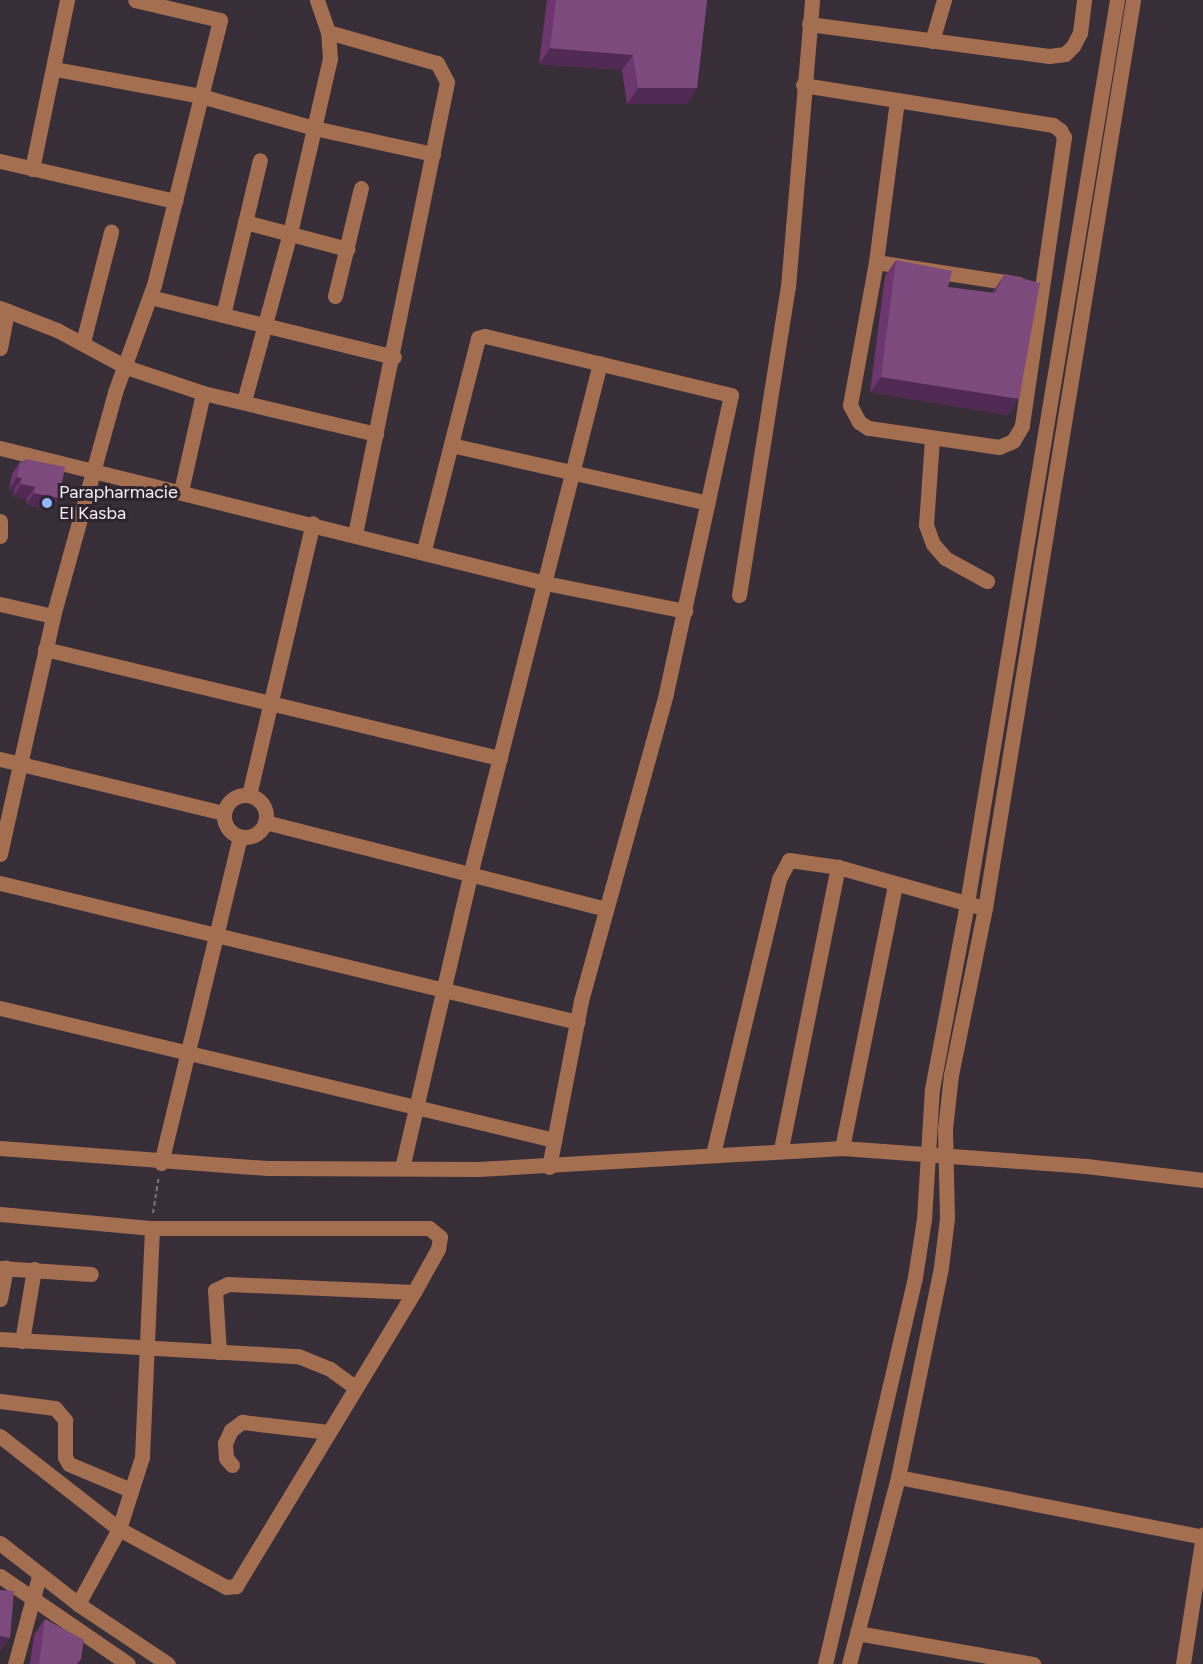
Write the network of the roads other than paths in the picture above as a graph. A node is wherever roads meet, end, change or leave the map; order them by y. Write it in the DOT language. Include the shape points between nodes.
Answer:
graph roads {
  1 [pos="67,0"];
  2 [pos="135,0"];
  3 [pos="317,0"];
  4 [pos="812,0"];
  5 [pos="944,0"];
  6 [pos="1084,0"];
  7 [pos="1117,0"];
  8 [pos="1133,0"];
  9 [pos="809,24"];
  10 [pos="328,32"];
  11 [pos="932,41"];
  12 [pos="55,69"];
  13 [pos="803,85"];
  14 [pos="201,96"];
  15 [pos="897,100"];
  16 [pos="314,128"];
  17 [pos="433,154"];
  18 [pos="260,160"];
  19 [pos="0,161"];
  20 [pos="32,169"];
  21 [pos="361,188"];
  22 [pos="175,201"];
  23 [pos="245,222"];
  24 [pos="111,232"];
  25 [pos="290,232"];
  26 [pos="346,249"];
  27 [pos="876,262"];
  28 [pos="1042,287"];
  29 [pos="335,296"];
  30 [pos="150,297"];
  31 [pos="3,310"];
  32 [pos="223,315"];
  33 [pos="265,326"];
  34 [pos="83,342"];
  35 [pos="0,348"];
  36 [pos="393,357"];
  37 [pos="600,363"];
  38 [pos="126,367"];
  39 [pos="203,393"];
  40 [pos="244,400"];
  41 [pos="376,434"];
  42 [pos="932,439"];
  43 [pos="451,445"];
  44 [pos="0,448"];
  45 [pos="93,471"];
  46 [pos="573,472"];
  47 [pos="181,491"];
  48 [pos="708,503"];
  49 [pos="0,521"];
  50 [pos="313,523"];
  51 [pos="355,534"];
  52 [pos="0,537"];
  53 [pos="424,550"];
  54 [pos="987,581"];
  55 [pos="545,582"];
  56 [pos="739,595"];
  57 [pos="0,604"];
  58 [pos="685,611"];
  59 [pos="53,616"];
  60 [pos="45,650"];
  61 [pos="271,705"];
  62 [pos="500,758"];
  63 [pos="0,759"];
  64 [pos="17,764"];
  65 [pos="249,795"];
  66 [pos="224,813"];
  67 [pos="265,822"];
  68 [pos="240,836"];
  69 [pos="0,854"];
  70 [pos="838,867"];
  71 [pos="470,874"];
  72 [pos="0,883"];
  73 [pos="895,884"];
  74 [pos="967,903"];
  75 [pos="985,908"];
  76 [pos="606,909"];
  77 [pos="214,934"];
  78 [pos="442,990"];
  79 [pos="0,1008"];
  80 [pos="577,1022"];
  81 [pos="186,1052"];
  82 [pos="414,1107"];
  83 [pos="554,1140"];
  84 [pos="0,1148"];
  85 [pos="842,1148"];
  86 [pos="781,1149"];
  87 [pos="713,1154"];
  88 [pos="927,1154"];
  89 [pos="945,1156"];
  90 [pos="402,1167"];
  91 [pos="549,1167"];
  92 [pos="160,1170"];
  93 [pos="1203,1180"];
  94 [pos="0,1214"];
  95 [pos="152,1223"];
  96 [pos="3,1268"];
  97 [pos="34,1269"];
  98 [pos="91,1274"];
  99 [pos="414,1292"];
  100 [pos="0,1299"];
  101 [pos="0,1339"];
  102 [pos="22,1341"];
  103 [pos="146,1349"];
  104 [pos="219,1352"];
  105 [pos="355,1387"];
  106 [pos="0,1401"];
  107 [pos="328,1432"];
  108 [pos="0,1436"];
  109 [pos="232,1465"];
  110 [pos="898,1477"];
  111 [pos="131,1490"];
  112 [pos="119,1529"];
  113 [pos="1203,1536"];
  114 [pos="0,1543"];
  115 [pos="0,1576"];
  116 [pos="39,1576"];
  117 [pos="30,1600"];
  118 [pos="78,1604"];
  119 [pos="857,1633"];
  120 [pos="1010,1663"];
  121 [pos="15,1664"];
  122 [pos="128,1664"];
  123 [pos="168,1664"];
  124 [pos="825,1664"];
  125 [pos="849,1664"];
  126 [pos="1033,1664"];
  127 [pos="1184,1664"];
  1 -- 12 [label="street"];
  2 -- 14 [label="street" via="220,20"];
  3 -- 10 [label="street"];
  4 -- 9 [label="street"];
  5 -- 11 [label="street"];
  6 -- 11 [label="street" via="1080,33 1065,54 1049,56"];
  7 -- 74 [label="street"];
  8 -- 75 [label="street"];
  9 -- 11 [label="street"];
  9 -- 13 [label="street"];
  10 -- 16 [label="street" via="330,59"];
  10 -- 17 [label="street" via="437,63 447,82"];
  12 -- 14 [label="street"];
  12 -- 20 [label="street"];
  13 -- 15 [label="street"];
  13 -- 56 [label="street" via="788,287"];
  14 -- 16 [label="street"];
  14 -- 22 [label="street"];
  15 -- 27 [label="street"];
  15 -- 28 [label="street" via="1053,125 1060,130 1064,137"];
  16 -- 17 [label="street"];
  16 -- 25 [label="street"];
  17 -- 36 [label="street"];
  18 -- 23 [label="street"];
  19 -- 20 [label="street"];
  20 -- 22 [label="street"];
  21 -- 26 [label="street"];
  22 -- 30 [label="street"];
  23 -- 25 [label="street"];
  23 -- 32 [label="street"];
  24 -- 34 [label="street"];
  25 -- 26 [label="street"];
  25 -- 33 [label="street"];
  26 -- 29 [label="street"];
  27 -- 28 [label="street"];
  27 -- 42 [label="street" via="850,405 859,422 868,428"];
  28 -- 42 [label="street" via="1022,426 1013,441 999,447"];
  30 -- 32 [label="street"];
  30 -- 38 [label="street"];
  31 -- 34 [label="street"];
  31 -- 35 [label="street"];
  32 -- 33 [label="street"];
  33 -- 36 [label="street"];
  33 -- 40 [label="street"];
  34 -- 38 [label="street"];
  36 -- 41 [label="street"];
  37 -- 43 [label="street" via="485,336 478,338"];
  37 -- 46 [label="street"];
  37 -- 48 [label="street" via="731,394"];
  38 -- 39 [label="street"];
  38 -- 45 [label="street"];
  39 -- 40 [label="street"];
  39 -- 47 [label="street"];
  40 -- 41 [label="street"];
  41 -- 51 [label="street"];
  42 -- 54 [label="street" via="926,525 933,544 945,558"];
  43 -- 46 [label="street"];
  43 -- 53 [label="street"];
  44 -- 45 [label="street"];
  45 -- 47 [label="street"];
  45 -- 59 [label="street"];
  46 -- 48 [label="street"];
  46 -- 55 [label="street"];
  47 -- 50 [label="street"];
  48 -- 58 [label="street"];
  49 -- 52 [label="street"];
  50 -- 51 [label="street"];
  50 -- 61 [label="street"];
  51 -- 53 [label="street"];
  53 -- 55 [label="street"];
  55 -- 58 [label="street"];
  55 -- 62 [label="street"];
  57 -- 59 [label="street"];
  58 -- 76 [label="street" via="627,847"];
  59 -- 60 [label="street"];
  60 -- 61 [label="street"];
  60 -- 64 [label="street"];
  61 -- 62 [label="street"];
  61 -- 65 [label="street"];
  62 -- 71 [label="street"];
  63 -- 64 [label="street"];
  64 -- 66 [label="street"];
  64 -- 69 [label="street"];
  65 -- 66 [label="street" via="230,800"];
  65 -- 67 [label="street" via="261,802"];
  66 -- 68 [label="street" via="230,830"];
  67 -- 68 [label="street" via="258,832"];
  67 -- 71 [label="street"];
  68 -- 77 [label="street"];
  70 -- 73 [label="street"];
  70 -- 86 [label="street"];
  70 -- 87 [label="street" via="789,860 784,866"];
  71 -- 76 [label="street"];
  71 -- 78 [label="street"];
  72 -- 77 [label="street"];
  73 -- 74 [label="street"];
  73 -- 85 [label="street"];
  74 -- 75 [label="street"];
  74 -- 88 [label="street" via="932,1089"];
  75 -- 89 [label="street" via="951,1075"];
  76 -- 80 [label="street"];
  77 -- 78 [label="street"];
  77 -- 81 [label="street"];
  78 -- 80 [label="street"];
  78 -- 82 [label="street"];
  79 -- 81 [label="street"];
  80 -- 83 [label="street"];
  81 -- 82 [label="street"];
  81 -- 92 [label="street"];
  82 -- 83 [label="street"];
  82 -- 90 [label="street"];
  83 -- 91 [label="street"];
  84 -- 92 [label="street"];
  85 -- 86 [label="street"];
  85 -- 88 [label="street"];
  86 -- 87 [label="street"];
  87 -- 91 [label="street"];
  88 -- 89 [label="street"];
  88 -- 124 [label="street" via="924,1219 915,1277"];
  89 -- 93 [label="street" via="1086,1166"];
  89 -- 110 [label="street" via="946,1235"];
  90 -- 91 [label="street"];
  90 -- 92 [label="street"];
  94 -- 95 [label="street"];
  95 -- 99 [label="street" via="437,1231 438,1249"];
  95 -- 103 [label="street"];
  96 -- 97 [label="street"];
  96 -- 100 [label="street"];
  97 -- 98 [label="street"];
  97 -- 102 [label="street"];
  99 -- 104 [label="street" via="228,1284 215,1290"];
  99 -- 105 [label="street"];
  101 -- 102 [label="street"];
  102 -- 103 [label="street"];
  103 -- 104 [label="street"];
  103 -- 111 [label="street" via="142,1457"];
  104 -- 105 [label="street" via="298,1356 330,1369"];
  105 -- 107 [label="street"];
  106 -- 111 [label="street" via="55,1408 65,1420 65,1457 69,1464"];
  107 -- 109 [label="street" via="242,1422 231,1430 225,1443 226,1458"];
  107 -- 112 [label="street" via="236,1586 226,1587"];
  108 -- 112 [label="street"];
  110 -- 113 [label="street"];
  110 -- 119 [label="street"];
  111 -- 112 [label="street"];
  112 -- 118 [label="street"];
  113 -- 127 [label="street"];
  114 -- 116 [label="street"];
  115 -- 117 [label="street"];
  116 -- 117 [label="street"];
  116 -- 118 [label="street"];
  117 -- 121 [label="street"];
  117 -- 122 [label="street"];
  118 -- 123 [label="street"];
  119 -- 120 [label="street"];
  119 -- 125 [label="street"];
  120 -- 126 [label="street"];
}
